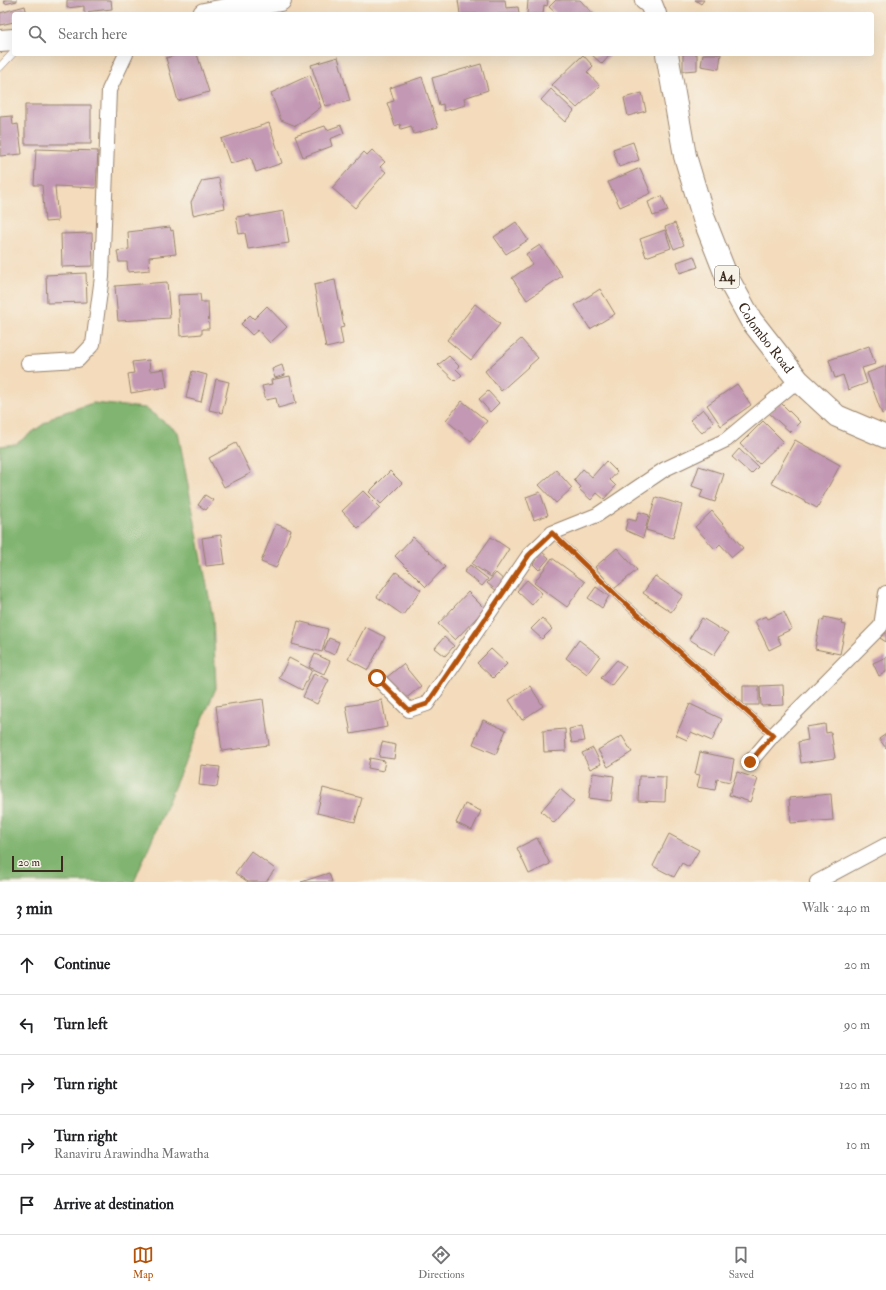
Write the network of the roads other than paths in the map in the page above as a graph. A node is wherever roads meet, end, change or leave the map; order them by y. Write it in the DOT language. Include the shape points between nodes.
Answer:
graph roads {
  1 [pos="280,0"];
  2 [pos="646,0"];
  3 [pos="215,12"];
  4 [pos="654,12"];
  5 [pos="12,40"];
  6 [pos="0,41"];
  7 [pos="12,54"];
  8 [pos="125,56"];
  9 [pos="667,56"];
  10 [pos="0,67"];
  11 [pos="28,363"];
  12 [pos="798,380"];
  13 [pos="886,437"];
  14 [pos="552,533"];
  15 [pos="886,593"];
  16 [pos="377,678"];
  17 [pos="773,735"];
  18 [pos="750,762"];
  19 [pos="886,845"];
  20 [pos="817,882"];
  1 -- 3 [label="highway"];
  2 -- 4 [label="highway"];
  5 -- 6 [label="highway"];
  7 -- 10 [label="lane"];
  8 -- 11 [label="street" via="109,90 102,277 93,344 78,360"];
  9 -- 12 [label="highway, Colombo Road / A4" via="685,156 704,219 726,275 751,320"];
  12 -- 13 [label="highway, Colombo Road / A4" via="837,416"];
  12 -- 14 [label="street" via="726,440 665,469 597,515"];
  14 -- 16 [label="street" via="529,555 427,704 409,710"];
  14 -- 17 [label="lane" via="617,596"];
  15 -- 17 [label="street" via="881,626"];
  17 -- 18 [label="street"];
  19 -- 20 [label="street"];
}
